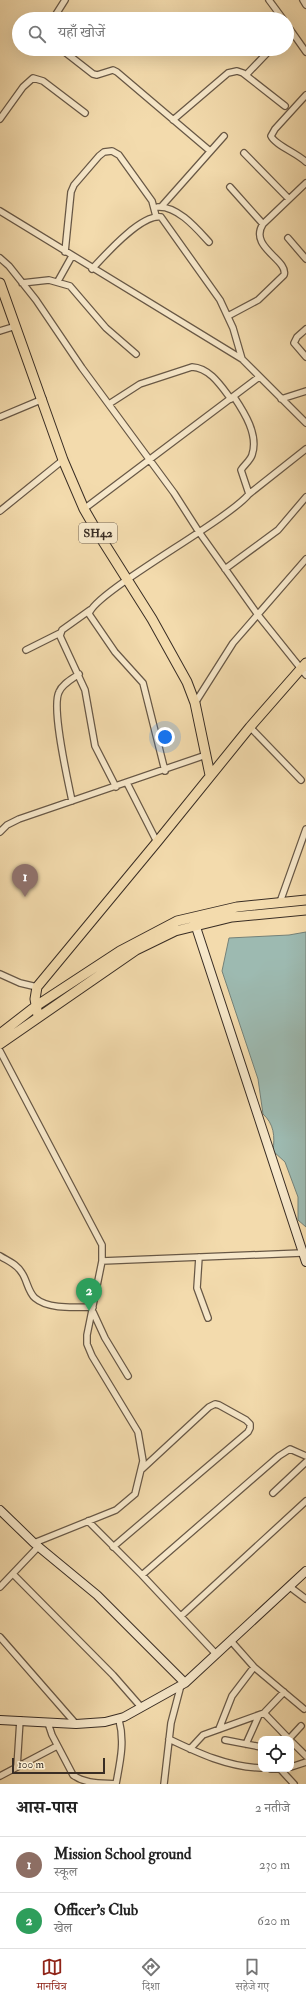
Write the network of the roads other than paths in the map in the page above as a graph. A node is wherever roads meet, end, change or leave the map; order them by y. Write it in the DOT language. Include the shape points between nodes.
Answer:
graph roads {
  1 [pos="65,0"];
  2 [pos="269,0"];
  3 [pos="303,0"];
  4 [pos="306,5"];
  5 [pos="57,12"];
  6 [pos="278,12"];
  7 [pos="294,35"];
  8 [pos="306,52"];
  9 [pos="70,56"];
  10 [pos="264,56"];
  11 [pos="246,75"];
  12 [pos="306,95"];
  13 [pos="285,106"];
  14 [pos="85,112"];
  15 [pos="0,120"];
  16 [pos="173,120"];
  17 [pos="224,136"];
  18 [pos="210,151"];
  19 [pos="244,153"];
  20 [pos="306,162"];
  21 [pos="306,183"];
  22 [pos="230,187"];
  23 [pos="289,199"];
  24 [pos="154,207"];
  25 [pos="161,207"];
  26 [pos="0,211"];
  27 [pos="156,216"];
  28 [pos="263,224"];
  29 [pos="288,238"];
  30 [pos="209,242"];
  31 [pos="66,252"];
  32 [pos="72,256"];
  33 [pos="0,258"];
  34 [pos="306,259"];
  35 [pos="92,269"];
  36 [pos="58,281"];
  37 [pos="0,283"];
  38 [pos="22,283"];
  39 [pos="228,316"];
  40 [pos="16,326"];
  41 [pos="306,329"];
  42 [pos="0,331"];
  43 [pos="136,354"];
  44 [pos="306,357"];
  45 [pos="242,359"];
  46 [pos="259,377"];
  47 [pos="306,391"];
  48 [pos="233,398"];
  49 [pos="43,399"];
  50 [pos="281,399"];
  51 [pos="109,404"];
  52 [pos="0,417"];
  53 [pos="306,423"];
  54 [pos="306,449"];
  55 [pos="63,460"];
  56 [pos="150,460"];
  57 [pos="249,494"];
  58 [pos="306,497"];
  59 [pos="84,508"];
  60 [pos="0,511"];
  61 [pos="199,532"];
  62 [pos="306,559"];
  63 [pos="225,569"];
  64 [pos="127,580"];
  65 [pos="90,610"];
  66 [pos="258,615"];
  67 [pos="60,633"];
  68 [pos="26,650"];
  69 [pos="304,669"];
  70 [pos="79,674"];
  71 [pos="195,703"];
  72 [pos="250,727"];
  73 [pos="206,755"];
  74 [pos="164,771"];
  75 [pos="210,775"];
  76 [pos="301,780"];
  77 [pos="127,783"];
  78 [pos="116,787"];
  79 [pos="72,801"];
  80 [pos="306,829"];
  81 [pos="0,832"];
  82 [pos="158,842"];
  83 [pos="303,842"];
  84 [pos="306,900"];
  85 [pos="280,902"];
  86 [pos="306,910"];
  87 [pos="194,921"];
  88 [pos="0,974"];
  89 [pos="37,986"];
  90 [pos="36,1006"];
  91 [pos="38,1016"];
  92 [pos="0,1034"];
  93 [pos="0,1044"];
  94 [pos="0,1051"];
  95 [pos="302,1253"];
  96 [pos="0,1256"];
  97 [pos="199,1258"];
  98 [pos="102,1261"];
  99 [pos="306,1262"];
  100 [pos="93,1309"];
  101 [pos="208,1318"];
  102 [pos="128,1376"];
  103 [pos="306,1456"];
  104 [pos="306,1462"];
  105 [pos="140,1470"];
  106 [pos="273,1493"];
  107 [pos="306,1501"];
  108 [pos="0,1510"];
  109 [pos="88,1521"];
  110 [pos="37,1544"];
  111 [pos="114,1546"];
  112 [pos="306,1571"];
  113 [pos="13,1574"];
  114 [pos="142,1575"];
  115 [pos="0,1587"];
  116 [pos="290,1587"];
  117 [pos="306,1599"];
  118 [pos="181,1616"];
  119 [pos="0,1637"];
  120 [pos="230,1641"];
  121 [pos="216,1654"];
  122 [pos="254,1667"];
  123 [pos="183,1684"];
  124 [pos="284,1692"];
  125 [pos="141,1707"];
  126 [pos="304,1709"];
  127 [pos="261,1714"];
  128 [pos="0,1720"];
  129 [pos="20,1720"];
  130 [pos="119,1720"];
  131 [pos="48,1723"];
  132 [pos="76,1724"];
  133 [pos="301,1726"];
  134 [pos="219,1729"];
  135 [pos="286,1736"];
  136 [pos="292,1736"];
  137 [pos="169,1739"];
  138 [pos="225,1740"];
  139 [pos="246,1744"];
  140 [pos="294,1744"];
  141 [pos="57,1746"];
  142 [pos="258,1746"];
  143 [pos="190,1749"];
  144 [pos="306,1756"];
  145 [pos="306,1762"];
  146 [pos="294,1766"];
  147 [pos="16,1767"];
  148 [pos="258,1768"];
  149 [pos="284,1772"];
  150 [pos="0,1776"];
  151 [pos="116,1784"];
  152 [pos="164,1784"];
  153 [pos="294,1784"];
  1 -- 5 [label="street"];
  2 -- 6 [label="street"];
  3 -- 4 [label="street"];
  7 -- 8 [label="street"];
  9 -- 16 [label="street" via="93,74 113,70 117,72"];
  10 -- 11 [label="street"];
  11 -- 13 [label="street"];
  11 -- 16 [label="street" via="239,71 228,73"];
  12 -- 20 [label="street" via="270,136"];
  14 -- 15 [label="street" via="43,81 33,78 23,87"];
  16 -- 18 [label="street"];
  17 -- 18 [label="street"];
  18 -- 25 [label="street"];
  19 -- 23 [label="street"];
  21 -- 23 [label="street"];
  22 -- 28 [label="street"];
  23 -- 28 [label="street"];
  24 -- 25 [label="street"];
  24 -- 27 [label="street"];
  24 -- 31 [label="street" via="146,191 119,155 112,151 104,152 72,188"];
  25 -- 30 [label="street" via="179,215"];
  26 -- 31 [label="street"];
  27 -- 35 [label="street" via="127,233"];
  27 -- 39 [label="street" via="165,221 217,293"];
  28 -- 39 [label="street" via="260,230 261,240 285,272 258,300"];
  29 -- 34 [label="street"];
  31 -- 32 [label="street"];
  32 -- 35 [label="street"];
  32 -- 36 [label="street"];
  33 -- 38 [label="street"];
  35 -- 45 [label="street"];
  36 -- 38 [label="street"];
  36 -- 43 [label="street" via="74,288 106,328"];
  37 -- 40 [label="main road, SH42"];
  38 -- 51 [label="street"];
  39 -- 45 [label="street"];
  40 -- 42 [label="street"];
  40 -- 49 [label="main road, SH42"];
  41 -- 44 [label="street" via="294,343"];
  45 -- 46 [label="street"];
  46 -- 48 [label="street"];
  46 -- 50 [label="street"];
  47 -- 50 [label="street"];
  48 -- 51 [label="street" via="209,374 192,367 140,384"];
  48 -- 56 [label="street"];
  48 -- 57 [label="street" via="245,413 251,432 252,455 242,470"];
  49 -- 52 [label="street"];
  49 -- 55 [label="main road, SH42"];
  50 -- 53 [label="street"];
  51 -- 56 [label="street"];
  54 -- 57 [label="street"];
  55 -- 59 [label="main road, SH42"];
  55 -- 60 [label="street"];
  56 -- 59 [label="street"];
  56 -- 61 [label="street"];
  57 -- 61 [label="street"];
  58 -- 63 [label="street" via="278,530"];
  59 -- 64 [label="main road, SH42"];
  61 -- 63 [label="street"];
  61 -- 64 [label="street"];
  62 -- 66 [label="street"];
  63 -- 66 [label="street"];
  64 -- 65 [label="street"];
  64 -- 71 [label="main road, SH42" via="172,652"];
  65 -- 67 [label="street"];
  65 -- 74 [label="street" via="89,614 115,652 143,683"];
  66 -- 69 [label="street"];
  66 -- 71 [label="street" via="228,650"];
  67 -- 68 [label="street"];
  67 -- 70 [label="street"];
  69 -- 72 [label="main road"];
  70 -- 78 [label="street" via="85,690 95,746"];
  70 -- 79 [label="street" via="63,686 57,699 62,753"];
  71 -- 73 [label="main road, SH42"];
  72 -- 75 [label="main road"];
  72 -- 76 [label="street"];
  73 -- 74 [label="street"];
  73 -- 75 [label="main road, SH42"];
  74 -- 77 [label="street"];
  75 -- 82 [label="main road"];
  77 -- 78 [label="street"];
  77 -- 82 [label="street"];
  78 -- 79 [label="street"];
  79 -- 81 [label="street" via="12,822"];
  80 -- 83 [label="street"];
  82 -- 89 [label="main road"];
  83 -- 85 [label="street"];
  84 -- 85 [label="main road"];
  85 -- 87 [label="main road" via="237,908"];
  86 -- 87 [label="main road"];
  87 -- 90 [label="main road" via="177,921 137,941"];
  87 -- 91 [label="main road" via="136,950"];
  87 -- 95 [label="street"];
  88 -- 89 [label="street" via="20,984"];
  89 -- 90 [label="main road"];
  90 -- 91 [label="main road"];
  90 -- 92 [label="main road"];
  91 -- 93 [label="main road"];
  94 -- 98 [label="street" via="97,1234 102,1245"];
  95 -- 97 [label="street"];
  95 -- 99 [label="street"];
  96 -- 100 [label="street" via="18,1268 25,1277 31,1294 41,1302"];
  97 -- 98 [label="street"];
  97 -- 101 [label="street" via="197,1288"];
  98 -- 100 [label="street"];
  100 -- 102 [label="street" via="99,1328"];
  100 -- 105 [label="street" via="87,1344 138,1432 143,1461"];
  103 -- 114 [label="street" via="290,1449 278,1456"];
  104 -- 106 [label="street"];
  105 -- 109 [label="street" via="135,1494 116,1510"];
  105 -- 111 [label="street" via="215,1404 250,1424 248,1432"];
  107 -- 118 [label="street"];
  108 -- 110 [label="street"];
  109 -- 110 [label="street"];
  109 -- 111 [label="street"];
  110 -- 113 [label="street"];
  110 -- 123 [label="street" via="98,1595"];
  111 -- 114 [label="street"];
  112 -- 116 [label="street"];
  113 -- 115 [label="street"];
  113 -- 125 [label="street" via="113,1675"];
  114 -- 118 [label="street"];
  116 -- 117 [label="street"];
  116 -- 120 [label="street"];
  118 -- 121 [label="street"];
  119 -- 132 [label="street"];
  120 -- 121 [label="street"];
  120 -- 122 [label="street"];
  121 -- 123 [label="street"];
  122 -- 124 [label="street"];
  122 -- 134 [label="street" via="232,1696"];
  123 -- 125 [label="street"];
  123 -- 137 [label="street" via="171,1723"];
  124 -- 126 [label="street"];
  124 -- 127 [label="street"];
  125 -- 130 [label="street"];
  127 -- 134 [label="street"];
  127 -- 135 [label="street"];
  127 -- 139 [label="street"];
  128 -- 129 [label="street"];
  129 -- 131 [label="street"];
  129 -- 147 [label="street"];
  130 -- 132 [label="street"];
  130 -- 151 [label="street" via="122,1750"];
  131 -- 132 [label="street"];
  131 -- 141 [label="street"];
  133 -- 136 [label="street"];
  134 -- 143 [label="street" via="203,1735"];
  137 -- 143 [label="street"];
  137 -- 152 [label="street"];
  138 -- 139 [label="street"];
  139 -- 142 [label="street"];
  140 -- 144 [label="street"];
  141 -- 147 [label="street"];
  141 -- 151 [label="street" via="68,1770 77,1778 96,1783"];
  143 -- 148 [label="street" via="235,1765"];
  145 -- 146 [label="street"];
  147 -- 150 [label="street"];
  149 -- 153 [label="street"];
}
